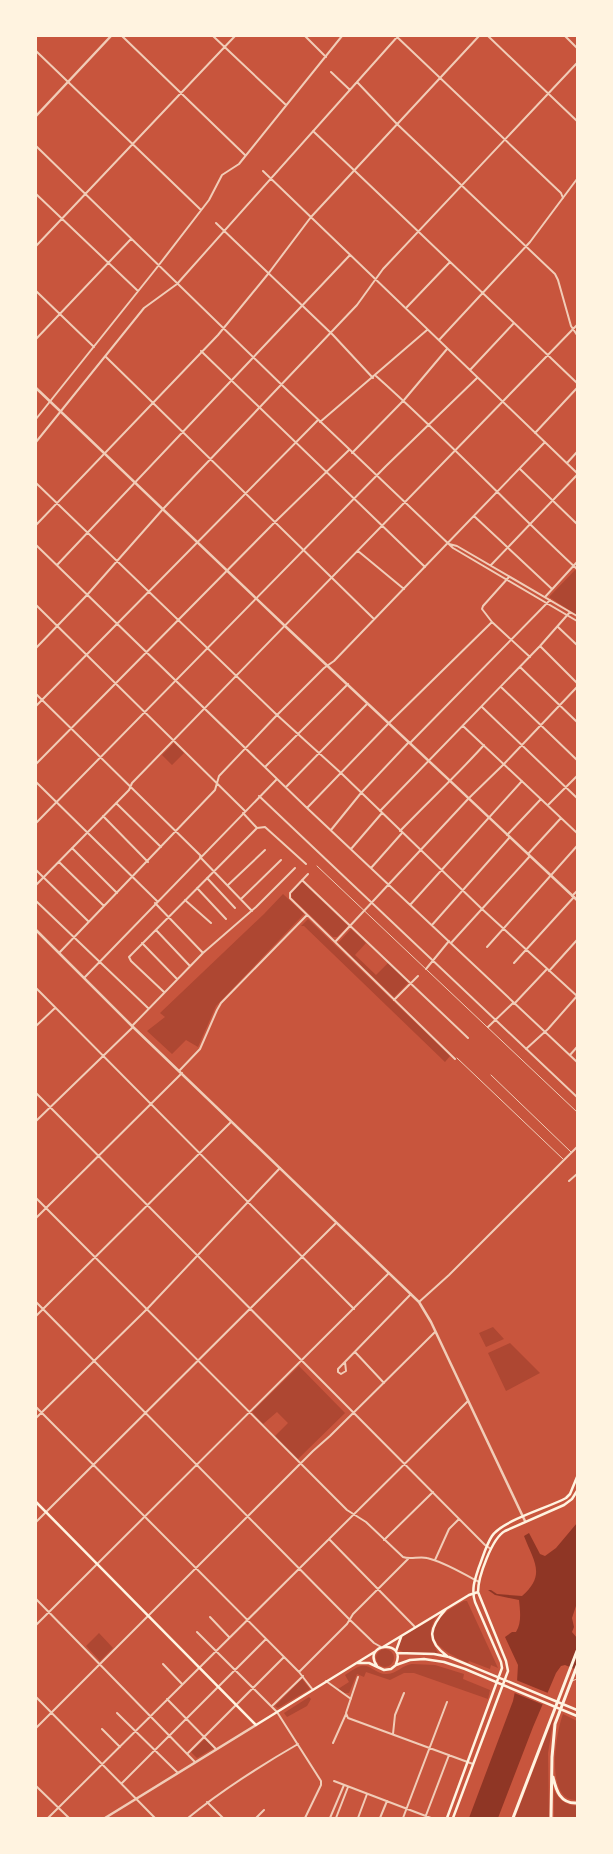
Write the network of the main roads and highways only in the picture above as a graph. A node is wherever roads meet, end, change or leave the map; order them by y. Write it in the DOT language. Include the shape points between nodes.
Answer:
graph roads {
  1 [pos="577,1477"];
  2 [pos="577,1491"];
  3 [pos="36,1502"];
  4 [pos="478,1592"];
  5 [pos="473,1593"];
  6 [pos="449,1606"];
  7 [pos="405,1634"];
  8 [pos="382,1647"];
  9 [pos="377,1651"];
  10 [pos="577,1651"];
  11 [pos="396,1652"];
  12 [pos="449,1657"];
  13 [pos="355,1664"];
  14 [pos="396,1665"];
  15 [pos="577,1666"];
  16 [pos="378,1668"];
  17 [pos="577,1710"];
  18 [pos="577,1716"];
  19 [pos="551,1772"];
  20 [pos="577,1803"];
  21 [pos="447,1818"];
  22 [pos="453,1818"];
  23 [pos="513,1818"];
  24 [pos="551,1818"];
  1 -- 5 [label="main road" via="566,1498 497,1530 487,1547"];
  2 -- 4 [label="main road" via="564,1505 500,1533 491,1549"];
  3 -- 13 [label="main road" via="256,1725"];
  4 -- 5 [label="main road"];
  4 -- 22 [label="main road" via="508,1671"];
  5 -- 6 [label="main road"];
  5 -- 21 [label="main road" via="502,1668"];
  6 -- 7 [label="main road"];
  6 -- 12 [label="main road" via="435,1622 432,1635 436,1646"];
  7 -- 8 [label="main road"];
  7 -- 11 [label="main road" via="398,1642"];
  8 -- 9 [label="main road"];
  8 -- 11 [label="main road" via="390,1647"];
  9 -- 13 [label="main road"];
  9 -- 16 [label="main road" via="374,1658"];
  10 -- 23 [label="main road"];
  11 -- 12 [label="main road"];
  11 -- 14 [label="main road"];
  12 -- 17 [label="main road"];
  13 -- 16 [label="main road" via="365,1663"];
  14 -- 16 [label="main road" via="388,1670"];
  14 -- 18 [label="main road" via="410,1660 432,1660 454,1665"];
  15 -- 19 [label="main road" via="555,1724"];
  19 -- 20 [label="main road" via="560,1797 566,1802"];
  19 -- 24 [label="main road"];
}
